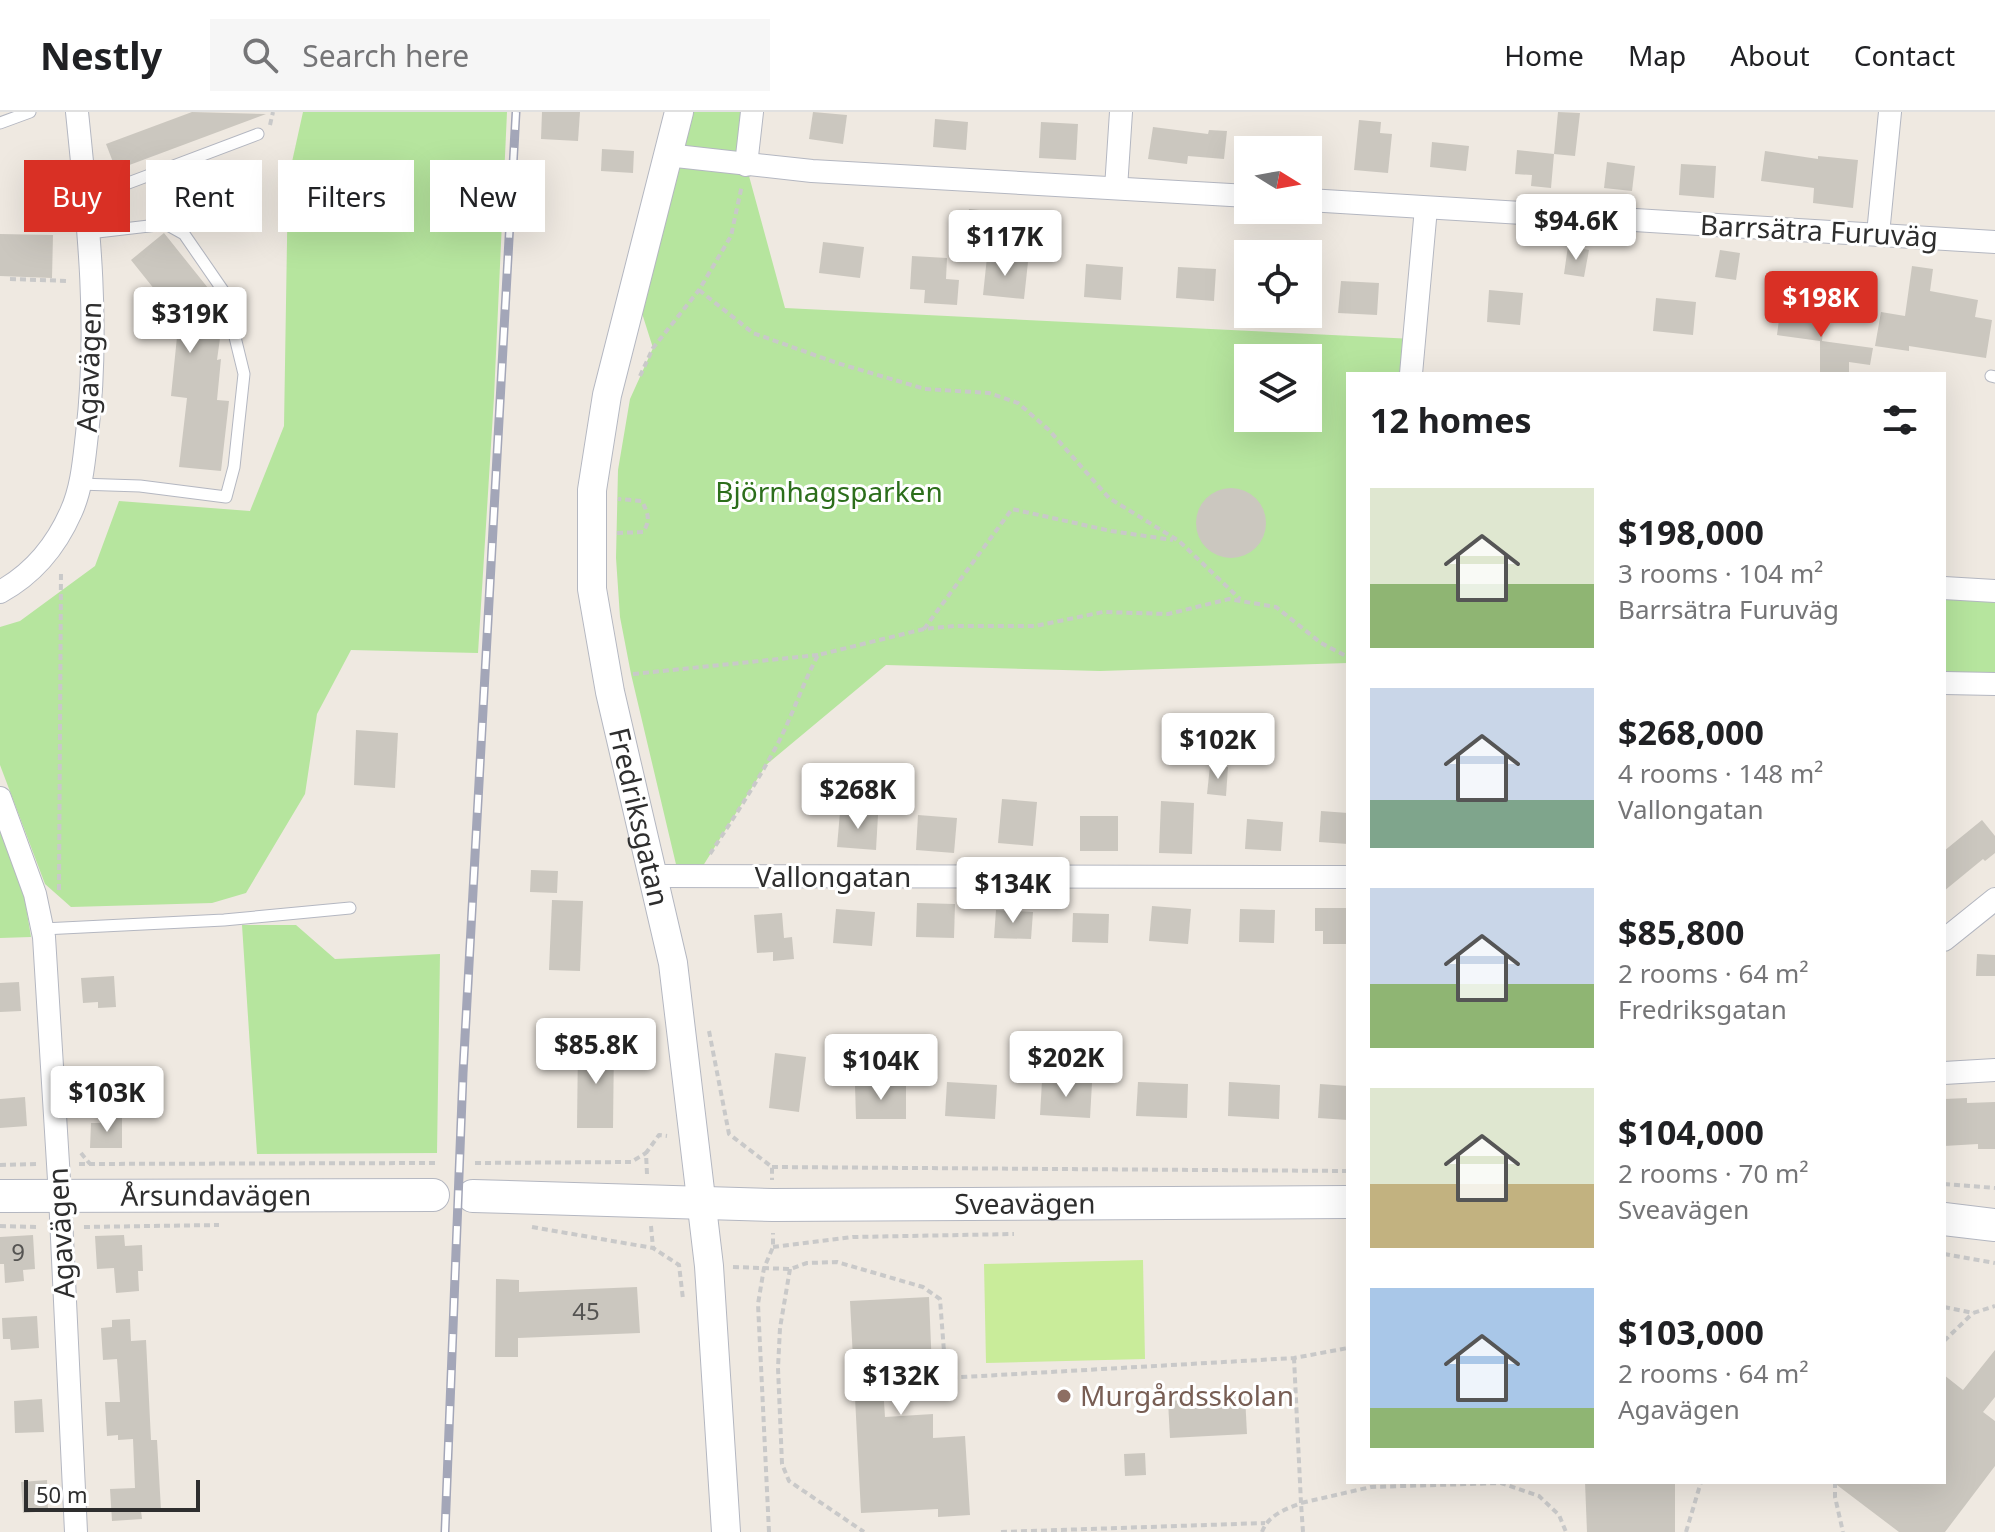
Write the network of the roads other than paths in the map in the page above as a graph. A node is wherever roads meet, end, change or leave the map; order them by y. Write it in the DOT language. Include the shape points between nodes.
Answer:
graph roads {
  1 [pos="30,112"];
  2 [pos="77,112"];
  3 [pos="679,112"];
  4 [pos="752,112"];
  5 [pos="1121,112"];
  6 [pos="1890,112"];
  7 [pos="0,123"];
  8 [pos="258,134"];
  9 [pos="667,155"];
  10 [pos="82,160"];
  11 [pos="746,165"];
  12 [pos="130,182"];
  13 [pos="1116,188"];
  14 [pos="1234,195"];
  15 [pos="1322,201"];
  16 [pos="1426,208"];
  17 [pos="89,233"];
  18 [pos="1878,234"];
  19 [pos="1995,242"];
  20 [pos="1411,372"];
  21 [pos="79,484"];
  22 [pos="1946,588"];
  23 [pos="1995,591"];
  24 [pos="0,592"];
  25 [pos="1946,683"];
  26 [pos="1995,684"];
  27 [pos="0,798"];
  28 [pos="654,876"];
  29 [pos="1346,877"];
  30 [pos="1995,899"];
  31 [pos="350,908"];
  32 [pos="51,929"];
  33 [pos="1946,938"];
  34 [pos="1995,1070"];
  35 [pos="1946,1073"];
  36 [pos="433,1195"];
  37 [pos="0,1196"];
  38 [pos="60,1196"];
  39 [pos="473,1196"];
  40 [pos="702,1202"];
  41 [pos="1346,1202"];
  42 [pos="1946,1219"];
  43 [pos="1995,1225"];
  44 [pos="76,1532"];
  45 [pos="726,1532"];
  1 -- 7 [label="lane"];
  2 -- 10 [label="street, Agavägen"];
  3 -- 9 [label="street, Fredriksgatan"];
  4 -- 11 [label="street"];
  5 -- 13 [label="street"];
  6 -- 18 [label="street"];
  8 -- 12 [label="lane"];
  9 -- 11 [label="street"];
  9 -- 28 [label="street, Fredriksgatan" via="607,395 592,490 592,589 610,692"];
  11 -- 13 [label="street"];
  13 -- 14 [label="street"];
  15 -- 16 [label="street, Barrsätra Furuväg"];
  16 -- 18 [label="street, Barrsätra Furuväg"];
  16 -- 20 [label="street"];
  17 -- 21 [label="street, Agavägen" via="93,329"];
  17 -- 21 [label="lane" via="166,224 184,234 224,292 244,374 226,497"];
  18 -- 19 [label="street, Barrsätra Furuväg"];
  21 -- 24 [label="street, Agavägen" via="73,509 41,560"];
  22 -- 23 [label="street"];
  25 -- 26 [label="street"];
  27 -- 32 [label="street, Agavägen"];
  28 -- 29 [label="street, Vallongatan"];
  28 -- 40 [label="street, Fredriksgatan" via="673,963"];
  30 -- 33 [label="street"];
  31 -- 32 [label="lane"];
  32 -- 38 [label="street, Agavägen"];
  34 -- 35 [label="street"];
  36 -- 38 [label="main road, Årsundavägen"];
  37 -- 38 [label="main road, Årsundavägen"];
  38 -- 44 [label="street, Agavägen"];
  39 -- 40 [label="main road"];
  40 -- 41 [label="main road, Sveavägen"];
  40 -- 45 [label="street, Fredriksgatan"];
  42 -- 43 [label="main road"];
}
